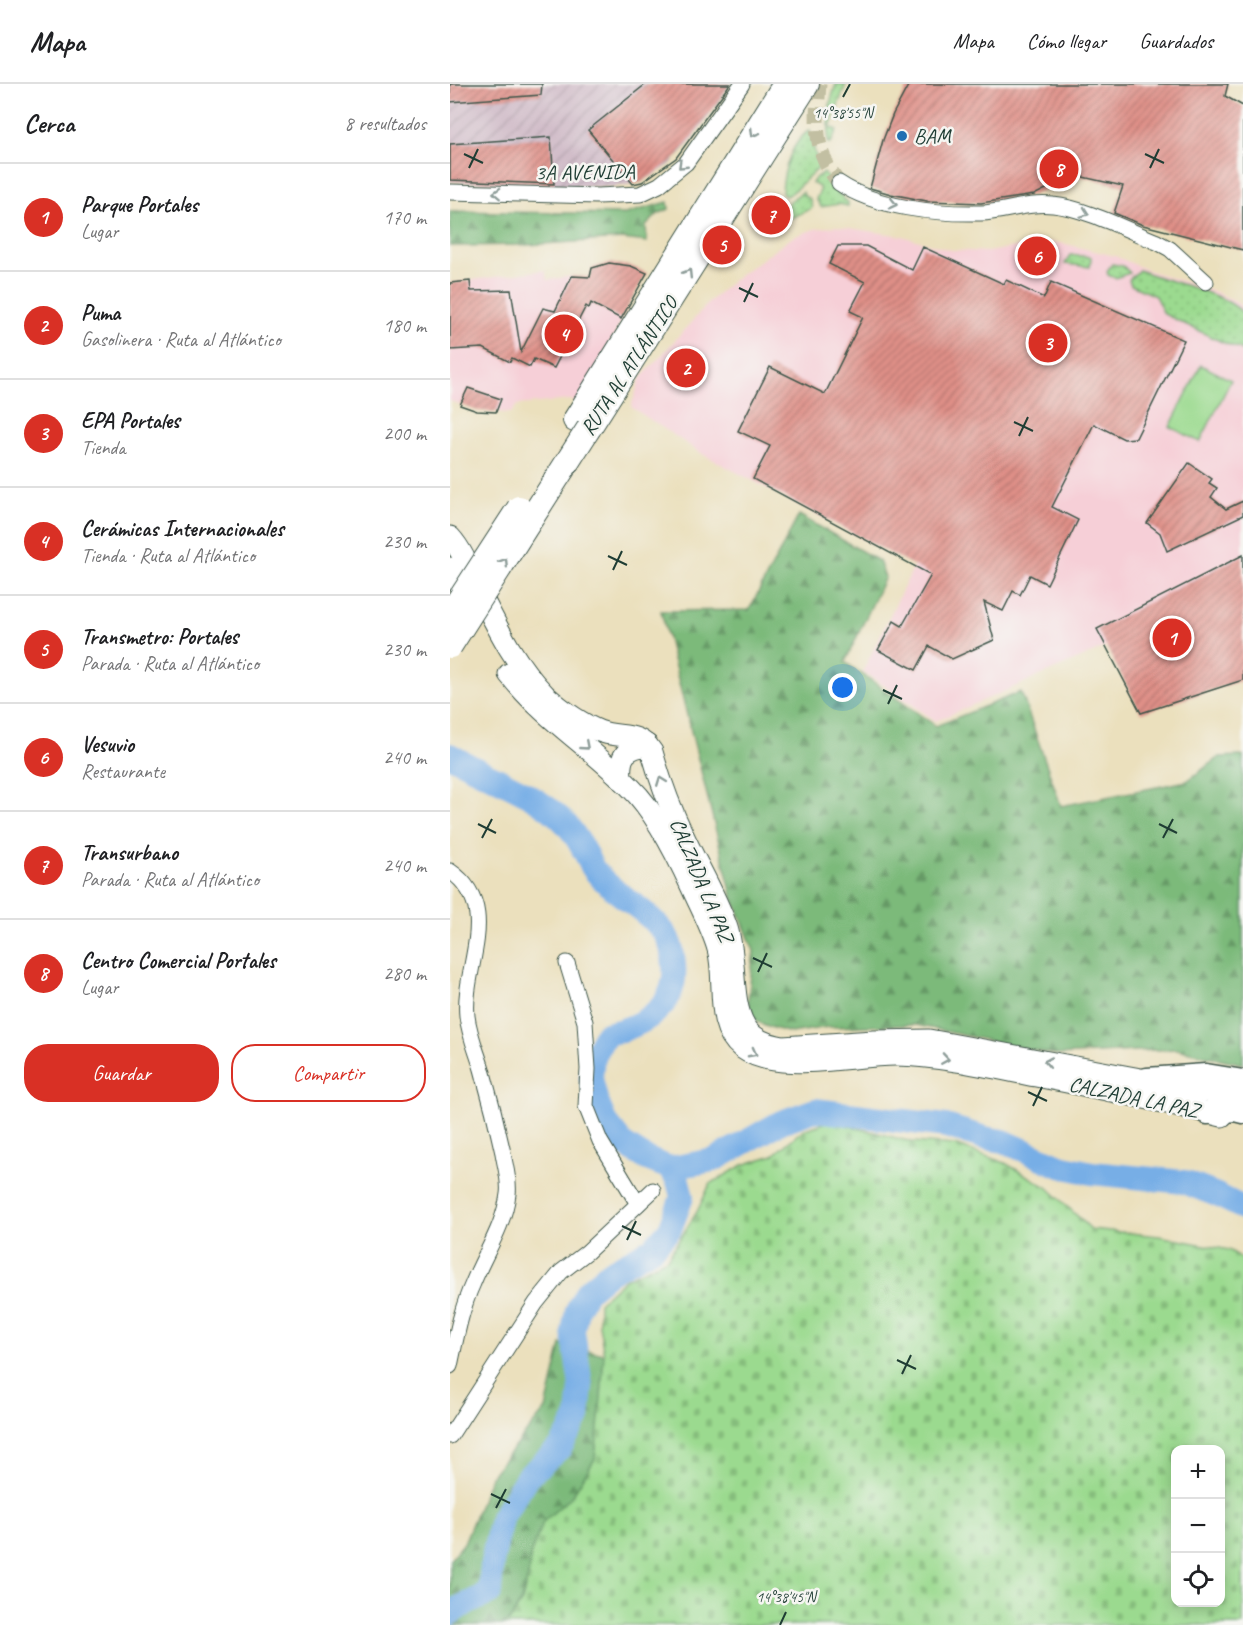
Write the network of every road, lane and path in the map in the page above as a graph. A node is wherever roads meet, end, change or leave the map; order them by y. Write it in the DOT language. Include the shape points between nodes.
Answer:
graph roads {
  1 [pos="742,84"];
  2 [pos="785,84"];
  3 [pos="807,84"];
  4 [pos="838,183"];
  5 [pos="450,192"];
  6 [pos="1206,282"];
  7 [pos="582,424"];
  8 [pos="450,537"];
  9 [pos="450,568"];
  10 [pos="450,614"];
  11 [pos="450,646"];
  12 [pos="648,745"];
  13 [pos="621,779"];
  14 [pos="450,871"];
  15 [pos="567,963"];
  16 [pos="1147,1079"];
  17 [pos="1243,1081"];
  18 [pos="1243,1098"];
  19 [pos="1207,1113"];
  20 [pos="1241,1119"];
  21 [pos="652,1190"];
  22 [pos="638,1204"];
  23 [pos="450,1366"];
  24 [pos="450,1436"];
  1 -- 5 [label="street, 3A AVENIDA, one-way" via="686,163 659,185 640,194"];
  2 -- 7 [label="highway, RUTA AL ATLÁNTICO, one-way"];
  7 -- 3 [label="highway, RUTA AL ATLÁNTICO, one-way"];
  4 -- 6 [label="street, one-way" via="865,197 921,209 981,213 1041,204 1071,208 1170,249"];
  7 -- 10 [label="highway, RUTA AL ATLÁNTICO, bridge"];
  11 -- 7 [label="highway, RUTA AL ATLÁNTICO, one-way, bridge"];
  8 -- 12 [label="main road" via="510,652 542,691 587,726 602,733 637,738"];
  9 -- 13 [label="main road, CALZADA LA PAZ, one-way" via="498,656 527,697"];
  12 -- 13 [label="main road" via="630,749 624,755 620,761"];
  16 -- 12 [label="main road, CALZADA LA PAZ, one-way" via="929,1041 783,1047 755,1037 738,1011 733,954 726,926 682,835"];
  13 -- 19 [label="main road, CALZADA LA PAZ, one-way" via="649,810 691,885 719,951 724,1019 736,1042 749,1052 788,1063 880,1055 924,1056"];
  14 -- 23 [label="street" via="462,880 478,918 467,988 467,1017 494,1112 509,1190 506,1210 461,1315"];
  15 -- 22 [label="street" via="585,1022 586,1106 600,1141"];
  16 -- 17 [label="main road" via="1206,1075"];
  16 -- 18 [label="main road, CALZADA LA PAZ"];
  19 -- 20 [label="main road" via="1235,1110"];
  21 -- 22 [label="street"];
  22 -- 24 [label="street" via="561,1272 536,1303"];
}
